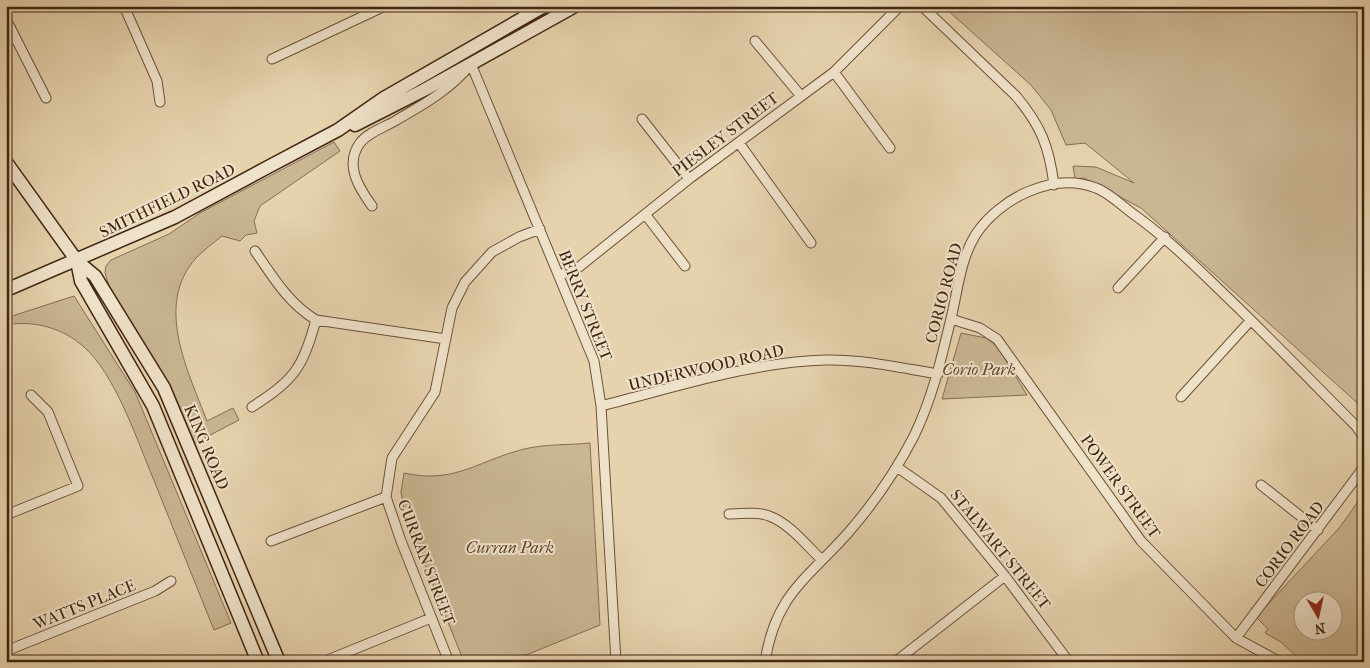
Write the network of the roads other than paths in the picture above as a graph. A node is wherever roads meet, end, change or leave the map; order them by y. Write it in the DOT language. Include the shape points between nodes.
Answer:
graph roads {
  1 [pos="124,6"];
  2 [pos="385,6"];
  3 [pos="545,6"];
  4 [pos="575,6"];
  5 [pos="900,6"];
  6 [pos="922,6"];
  7 [pos="6,19"];
  8 [pos="755,42"];
  9 [pos="272,59"];
  10 [pos="472,64"];
  11 [pos="834,72"];
  12 [pos="801,96"];
  13 [pos="46,98"];
  14 [pos="160,102"];
  15 [pos="376,102"];
  16 [pos="642,118"];
  17 [pos="356,125"];
  18 [pos="338,130"];
  19 [pos="365,138"];
  20 [pos="739,143"];
  21 [pos="890,148"];
  22 [pos="6,162"];
  23 [pos="689,179"];
  24 [pos="1054,185"];
  25 [pos="372,206"];
  26 [pos="645,214"];
  27 [pos="540,230"];
  28 [pos="1165,237"];
  29 [pos="811,243"];
  30 [pos="255,251"];
  31 [pos="77,261"];
  32 [pos="685,266"];
  33 [pos="560,275"];
  34 [pos="1118,288"];
  35 [pos="6,290"];
  36 [pos="951,319"];
  37 [pos="316,320"];
  38 [pos="1251,320"];
  39 [pos="446,339"];
  40 [pos="938,374"];
  41 [pos="31,395"];
  42 [pos="1181,397"];
  43 [pos="601,406"];
  44 [pos="252,407"];
  45 [pos="1364,438"];
  46 [pos="897,467"];
  47 [pos="1364,467"];
  48 [pos="1261,485"];
  49 [pos="386,497"];
  50 [pos="729,514"];
  51 [pos="6,515"];
  52 [pos="1318,530"];
  53 [pos="271,541"];
  54 [pos="821,559"];
  55 [pos="1006,576"];
  56 [pos="171,581"];
  57 [pos="431,618"];
  58 [pos="1236,638"];
  59 [pos="6,651"];
  60 [pos="330,659"];
  61 [pos="258,662"];
  62 [pos="279,662"];
  63 [pos="449,662"];
  64 [pos="616,662"];
  65 [pos="765,662"];
  66 [pos="895,662"];
  67 [pos="1069,662"];
  68 [pos="1280,662"];
  1 -- 14 [label="street" via="157,81"];
  2 -- 9 [label="street"];
  3 -- 10 [label="main road" via="530,21 477,53"];
  3 -- 15 [label="main road, SMITHFIELD ROAD"];
  4 -- 10 [label="main road, SMITHFIELD ROAD"];
  5 -- 11 [label="street, PIESLEY STREET"];
  6 -- 24 [label="street" via="1029,112 1049,150"];
  7 -- 13 [label="street"];
  8 -- 12 [label="street"];
  10 -- 15 [label="main road" via="460,63 405,92"];
  10 -- 17 [label="main road, SMITHFIELD ROAD"];
  10 -- 19 [label="street" via="457,82 435,98"];
  10 -- 27 [label="street, BERRY STREET"];
  11 -- 12 [label="street, PIESLEY STREET"];
  11 -- 21 [label="street"];
  12 -- 20 [label="street, PIESLEY STREET"];
  15 -- 18 [label="main road, SMITHFIELD ROAD"];
  16 -- 23 [label="street"];
  17 -- 18 [label="main road, SMITHFIELD ROAD"];
  17 -- 19 [label="street"];
  18 -- 31 [label="main road, SMITHFIELD ROAD" via="175,216"];
  19 -- 25 [label="street" via="356,153 354,172 358,186"];
  20 -- 23 [label="street, PIESLEY STREET"];
  20 -- 29 [label="street"];
  22 -- 31 [label="main road, KING ROAD"];
  23 -- 26 [label="street, PIESLEY STREET"];
  24 -- 28 [label="street, CORIO ROAD" via="1098,188"];
  24 -- 36 [label="street, CORIO ROAD" via="1027,191 1007,203 981,226 964,261"];
  26 -- 32 [label="street"];
  26 -- 33 [label="street, PIESLEY STREET" via="579,267"];
  27 -- 33 [label="street, BERRY STREET"];
  27 -- 39 [label="street, CURRAN STREET" via="518,237 492,252 472,272 452,308"];
  28 -- 34 [label="street"];
  28 -- 38 [label="street, CORIO ROAD"];
  30 -- 37 [label="street" via="285,295"];
  31 -- 35 [label="main road, SMITHFIELD ROAD"];
  31 -- 61 [label="main road, KING ROAD" via="81,281 153,406"];
  31 -- 62 [label="main road, KING ROAD" via="95,276 164,388"];
  33 -- 43 [label="street, BERRY STREET" via="594,360"];
  36 -- 40 [label="street, CORIO ROAD"];
  36 -- 58 [label="street, POWER STREET" via="980,328 997,339 1141,541"];
  37 -- 39 [label="street"];
  37 -- 44 [label="street" via="298,370 279,390"];
  38 -- 42 [label="street"];
  38 -- 45 [label="street, CORIO ROAD" via="1356,426"];
  39 -- 49 [label="street, CURRAN STREET" via="435,392 392,458"];
  40 -- 43 [label="street, UNDERWOOD ROAD" via="855,361 796,362 740,372"];
  40 -- 46 [label="street, CORIO ROAD" via="921,420"];
  41 -- 51 [label="street" via="48,412 78,486"];
  43 -- 64 [label="street, BERRY STREET"];
  46 -- 54 [label="street, CORIO ROAD" via="868,510"];
  46 -- 55 [label="street, STALWART STREET" via="941,498"];
  47 -- 52 [label="street, CORIO ROAD"];
  48 -- 52 [label="street"];
  49 -- 53 [label="street"];
  49 -- 57 [label="street, CURRAN STREET"];
  50 -- 54 [label="street" via="770,516 787,527"];
  52 -- 58 [label="street, CORIO ROAD"];
  54 -- 65 [label="street, CORIO ROAD" via="779,611"];
  55 -- 66 [label="street"];
  55 -- 67 [label="street, STALWART STREET"];
  56 -- 59 [label="street, WATTS PLACE" via="155,592"];
  57 -- 60 [label="street"];
  57 -- 63 [label="street, CURRAN STREET"];
  58 -- 68 [label="street, POWER STREET"];
}
